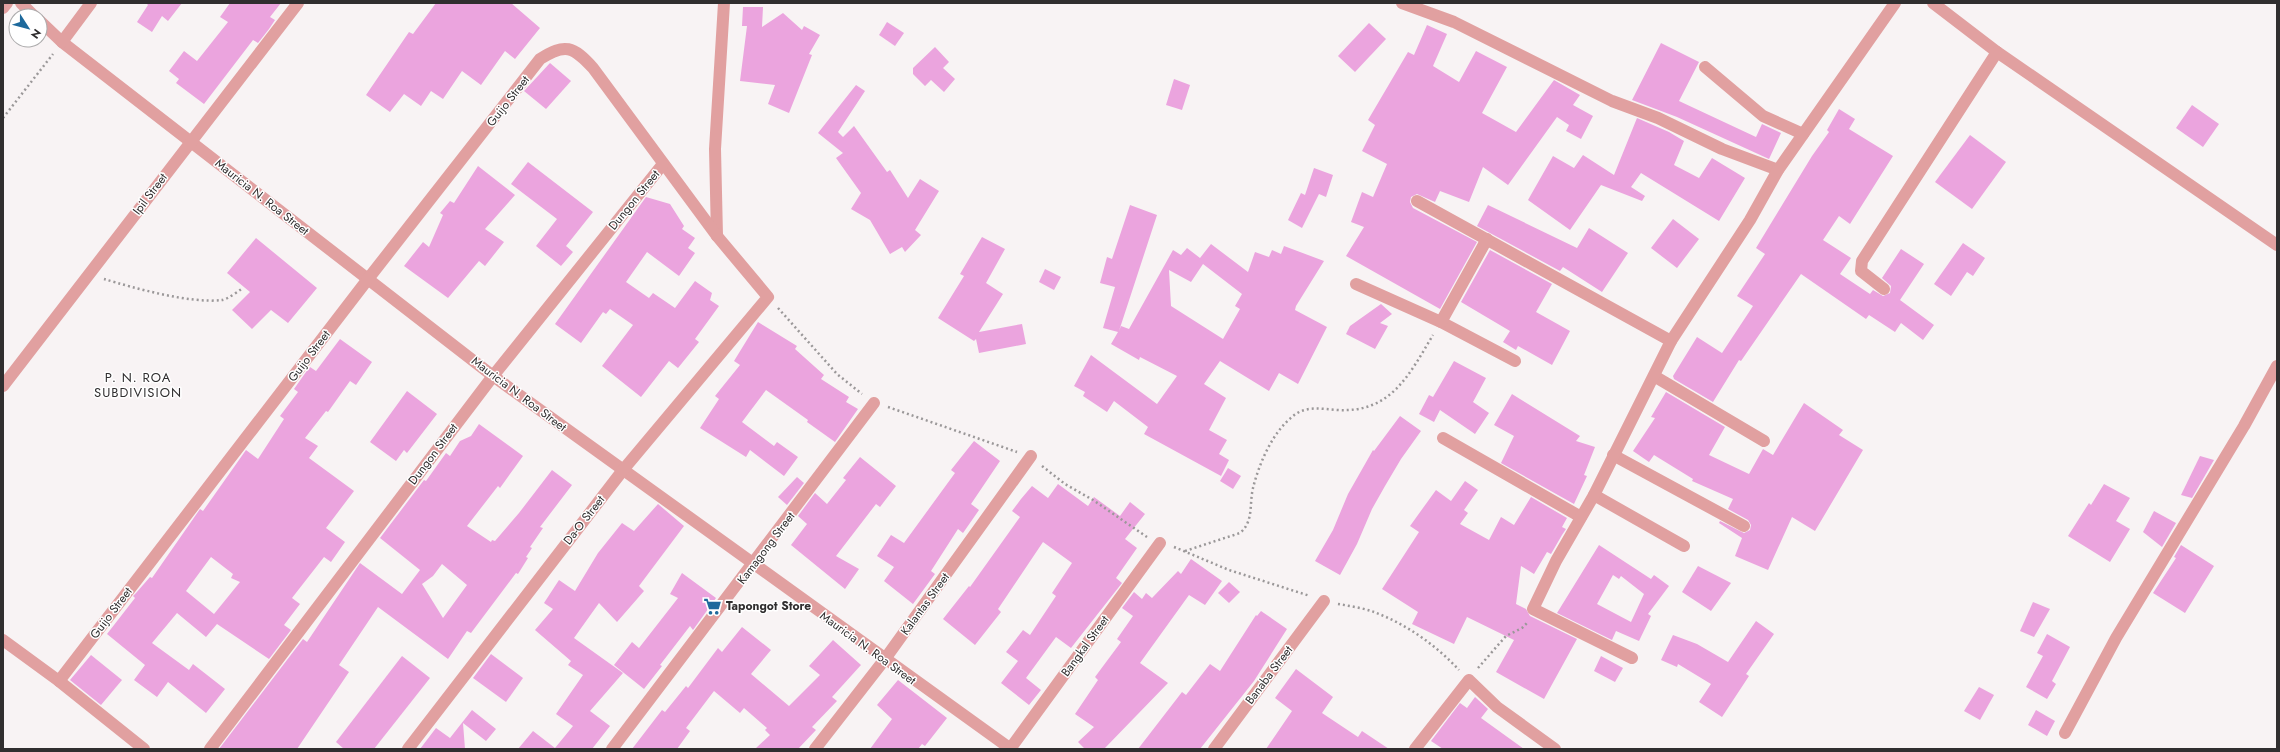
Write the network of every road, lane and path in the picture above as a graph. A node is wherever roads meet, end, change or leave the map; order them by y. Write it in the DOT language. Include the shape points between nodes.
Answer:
graph roads {
  1 [pos="7,3"];
  2 [pos="91,3"];
  3 [pos="298,3"];
  4 [pos="724,3"];
  5 [pos="1402,3"];
  6 [pos="1895,3"];
  7 [pos="1933,3"];
  8 [pos="3,8"];
  9 [pos="48,29"];
  10 [pos="62,42"];
  11 [pos="1997,52"];
  12 [pos="1705,68"];
  13 [pos="3,118"];
  14 [pos="1803,134"];
  15 [pos="190,141"];
  16 [pos="663,164"];
  17 [pos="1778,170"];
  18 [pos="1418,202"];
  19 [pos="718,236"];
  20 [pos="1487,239"];
  21 [pos="2277,245"];
  22 [pos="88,275"];
  23 [pos="368,279"];
  24 [pos="1356,284"];
  25 [pos="243,288"];
  26 [pos="1884,289"];
  27 [pos="768,297"];
  28 [pos="1441,322"];
  29 [pos="1671,341"];
  30 [pos="1515,361"];
  31 [pos="2277,366"];
  32 [pos="493,376"];
  33 [pos="1654,376"];
  34 [pos="3,386"];
  35 [pos="874,403"];
  36 [pos="1443,438"];
  37 [pos="1764,441"];
  38 [pos="1613,455"];
  39 [pos="1031,456"];
  40 [pos="623,470"];
  41 [pos="1594,495"];
  42 [pos="1581,517"];
  43 [pos="1744,526"];
  44 [pos="1160,542"];
  45 [pos="1684,546"];
  46 [pos="1185,551"];
  47 [pos="753,565"];
  48 [pos="1324,601"];
  49 [pos="1533,609"];
  50 [pos="3,640"];
  51 [pos="1632,658"];
  52 [pos="885,659"];
  53 [pos="1469,680"];
  54 [pos="59,681"];
  55 [pos="2065,733"];
  56 [pos="144,749"];
  57 [pos="210,749"];
  58 [pos="408,749"];
  59 [pos="612,749"];
  60 [pos="815,749"];
  61 [pos="1010,749"];
  62 [pos="1214,749"];
  63 [pos="1415,749"];
  64 [pos="1555,749"];
  1 -- 8 [label="street"];
  2 -- 10 [label="street"];
  3 -- 15 [label="street, Ipil Street"];
  4 -- 19 [label="street" via="715,149"];
  5 -- 17 [label="street" via="1454,22 1612,101 1658,118 1722,149"];
  6 -- 14 [label="street"];
  7 -- 11 [label="street"];
  9 -- 10 [label="street, Mauricia N. Roa Street"];
  10 -- 13 [label="path"];
  10 -- 15 [label="street, Mauricia N. Roa Street"];
  11 -- 21 [label="street"];
  11 -- 26 [label="street" via="1862,261 1861,272"];
  12 -- 14 [label="street" via="1762,116"];
  14 -- 17 [label="street"];
  15 -- 22 [label="street, Ipil Street"];
  15 -- 23 [label="street, Mauricia N. Roa Street"];
  16 -- 19 [label="street"];
  16 -- 23 [label="street, Guijo Street" via="583,57 571,50 556,49 540,60"];
  16 -- 32 [label="street, Dungon Street"];
  17 -- 29 [label="street" via="1750,220"];
  18 -- 20 [label="street"];
  19 -- 27 [label="street"];
  20 -- 28 [label="street"];
  20 -- 29 [label="street"];
  22 -- 25 [label="path" via="128,286 191,298 222,300"];
  22 -- 34 [label="street, Ipil Street"];
  23 -- 32 [label="street, Mauricia N. Roa Street"];
  23 -- 54 [label="street, Guijo Street"];
  24 -- 28 [label="street"];
  27 -- 35 [label="path" via="837,374"];
  27 -- 40 [label="street, Da-O Street"];
  28 -- 30 [label="street"];
  28 -- 46 [label="path" via="1404,380 1382,402 1365,409 1310,408 1292,416 1278,431 1264,458 1253,488 1249,523 1234,535"];
  29 -- 33 [label="street"];
  31 -- 55 [label="street" via="2240,433 2116,638"];
  32 -- 40 [label="street, Mauricia N. Roa Street"];
  32 -- 57 [label="street, Dungon Street"];
  33 -- 37 [label="street"];
  33 -- 38 [label="street"];
  35 -- 39 [label="path"];
  35 -- 47 [label="street, Kamagong Street"];
  36 -- 42 [label="street"];
  38 -- 41 [label="street"];
  38 -- 43 [label="street"];
  39 -- 44 [label="path" via="1065,484 1093,500 1142,536"];
  39 -- 52 [label="street, Kalantas Street"];
  40 -- 47 [label="street, Mauricia N. Roa Street"];
  40 -- 58 [label="street, Da-O Street"];
  41 -- 42 [label="street"];
  41 -- 45 [label="street"];
  42 -- 49 [label="street"];
  44 -- 46 [label="path"];
  44 -- 61 [label="street, Bangkal Street"];
  46 -- 48 [label="path" via="1228,570"];
  47 -- 52 [label="street, Mauricia N. Roa Street"];
  47 -- 59 [label="street, Kamagong Street"];
  48 -- 53 [label="path" via="1373,611 1404,625 1432,645"];
  48 -- 62 [label="street, Banaba Street"];
  49 -- 51 [label="street"];
  49 -- 53 [label="path" via="1529,621 1522,628 1506,636"];
  50 -- 54 [label="street"];
  52 -- 60 [label="street, Kalantas Street"];
  52 -- 61 [label="street, Mauricia N. Roa Street"];
  53 -- 63 [label="street"];
  53 -- 64 [label="street" via="1497,707"];
  54 -- 56 [label="street"];
}
